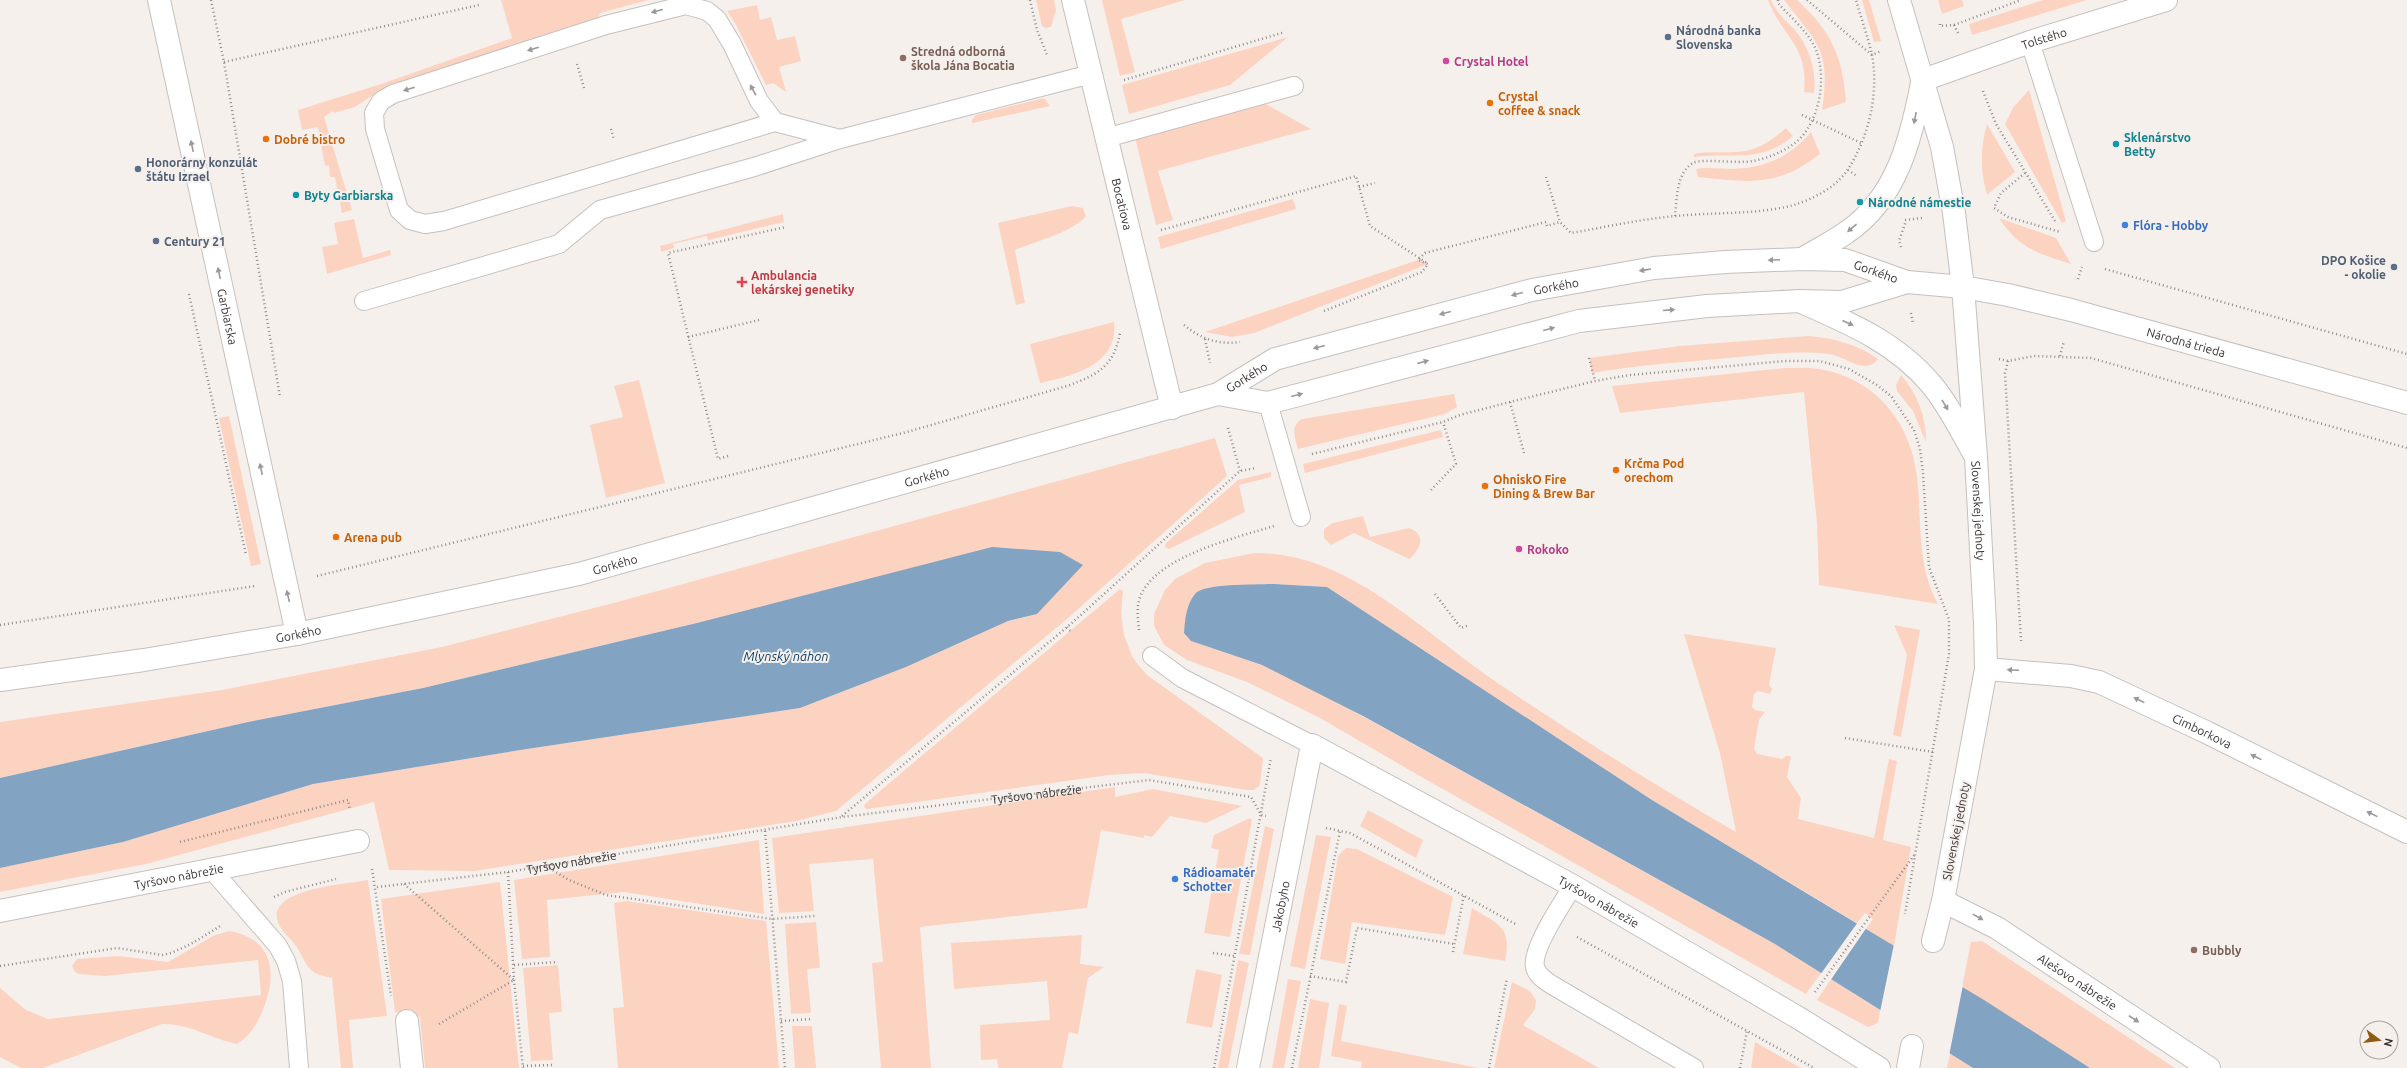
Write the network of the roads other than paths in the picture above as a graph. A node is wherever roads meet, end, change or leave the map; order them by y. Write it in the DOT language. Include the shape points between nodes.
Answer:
graph roads {
  1 [pos="159,0"];
  2 [pos="1073,0"];
  3 [pos="1899,0"];
  4 [pos="2166,0"];
  5 [pos="2030,42"];
  6 [pos="1091,74"];
  7 [pos="1923,80"];
  8 [pos="1294,86"];
  9 [pos="775,122"];
  10 [pos="1106,138"];
  11 [pos="840,139"];
  12 [pos="2094,242"];
  13 [pos="1802,259"];
  14 [pos="1907,282"];
  15 [pos="1963,287"];
  16 [pos="364,301"];
  17 [pos="1799,301"];
  18 [pos="1218,394"];
  19 [pos="1268,403"];
  20 [pos="2407,403"];
  21 [pos="1172,408"];
  22 [pos="1976,456"];
  23 [pos="1301,517"];
  24 [pos="297,634"];
  25 [pos="1152,656"];
  26 [pos="1986,668"];
  27 [pos="0,680"];
  28 [pos="1312,744"];
  29 [pos="2407,832"];
  30 [pos="358,842"];
  31 [pos="212,870"];
  32 [pos="1573,886"];
  33 [pos="1943,901"];
  34 [pos="0,911"];
  35 [pos="1934,940"];
  36 [pos="408,1031"];
  37 [pos="1912,1046"];
  38 [pos="299,1068"];
  39 [pos="412,1068"];
  40 [pos="1248,1068"];
  41 [pos="1694,1068"];
  42 [pos="1879,1068"];
  43 [pos="1908,1068"];
  44 [pos="2209,1068"];
  24 -- 1 [label="street, Garbiarska, one-way"];
  2 -- 6 [label="street, Bocatiova"];
  3 -- 7 [label="street, Slovenskej jednoty"];
  4 -- 5 [label="street, Tolstého"];
  5 -- 7 [label="street, Tolstého"];
  5 -- 12 [label="lane"];
  6 -- 10 [label="street, Bocatiova"];
  6 -- 11 [label="lane"];
  7 -- 13 [label="street, Slovenskej jednoty, one-way" via="1906,153 1883,196 1869,214 1848,232"];
  7 -- 15 [label="street, Slovenskej jednoty" via="1942,147 1954,213"];
  8 -- 10 [label="lane"];
  9 -- 9 [label="lane, one-way" via="752,88 717,18 707,11 686,5 606,25 393,94 381,101 374,113 375,130 399,210 410,220 425,224 444,222"];
  9 -- 11 [label="lane"];
  10 -- 21 [label="street, Bocatiova"];
  11 -- 16 [label="lane" via="754,167 600,210 559,244"];
  13 -- 14 [label="street, Gorkého" via="1845,260"];
  13 -- 18 [label="street, Gorkého, one-way" via="1654,268 1532,290 1274,359"];
  14 -- 15 [label="street, Gorkého"];
  14 -- 17 [label="street, Gorkého" via="1842,302"];
  15 -- 20 [label="street, Národná trieda" via="2071,310"];
  15 -- 22 [label="street, Slovenskej jednoty"];
  19 -- 17 [label="street, Gorkého, one-way" via="1579,321 1708,306"];
  17 -- 22 [label="street, one-way" via="1882,341 1916,368 1942,400"];
  18 -- 19 [label="street, Gorkého"];
  18 -- 21 [label="street, Gorkého"];
  19 -- 23 [label="lane"];
  21 -- 24 [label="street, Gorkého" via="579,574"];
  22 -- 26 [label="street, Slovenskej jednoty"];
  24 -- 27 [label="street, Gorkého" via="159,658"];
  25 -- 28 [label="lane" via="1182,678"];
  29 -- 26 [label="street, Cimborkova, one-way" via="2099,682 2071,676"];
  26 -- 33 [label="street, Slovenskej jednoty"];
  28 -- 32 [label="street, Tyršovo nábrežie"];
  28 -- 40 [label="street, Jakobyho"];
  30 -- 31 [label="street, Tyršovo nábrežie"];
  31 -- 34 [label="street, Tyršovo nábrežie"];
  31 -- 38 [label="lane" via="278,946 286,961 292,981"];
  32 -- 41 [label="lane" via="1546,931 1535,968 1542,978"];
  32 -- 42 [label="street, Tyršovo nábrežie"];
  33 -- 35 [label="street, Slovenskej jednoty"];
  33 -- 44 [label="street, Alešovo nábrežie, one-way" via="1997,928"];
  36 -- 39 [label="street"];
  37 -- 43 [label="street"];
}
